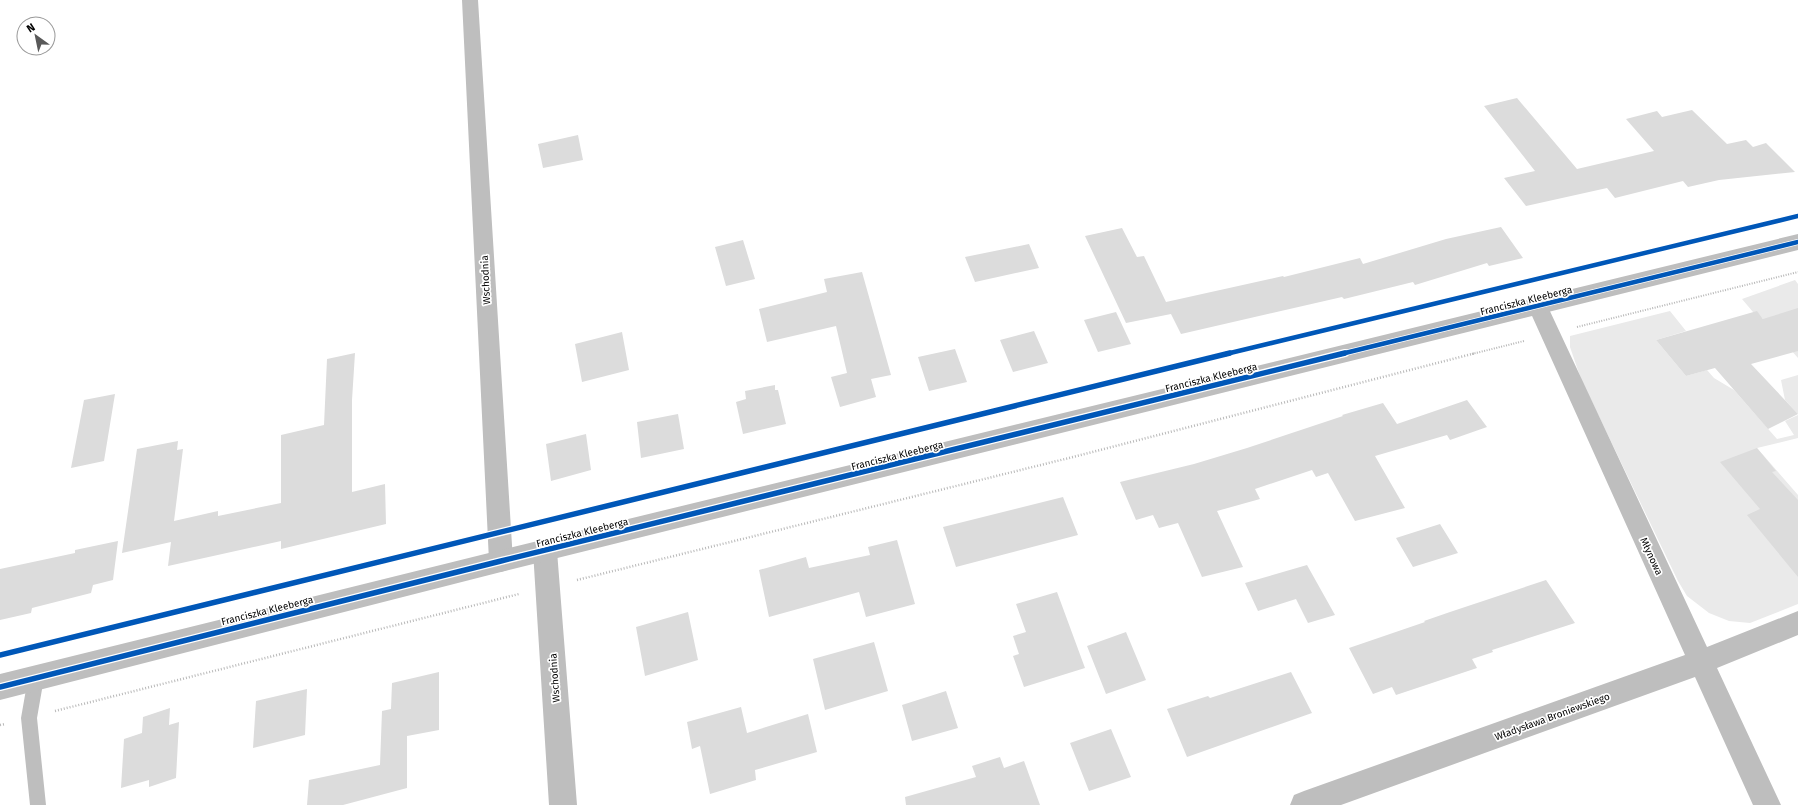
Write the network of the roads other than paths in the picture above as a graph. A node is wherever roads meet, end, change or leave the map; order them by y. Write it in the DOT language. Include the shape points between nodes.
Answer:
graph roads {
  1 [pos="470,0"];
  2 [pos="1798,242"];
  3 [pos="1538,306"];
  4 [pos="545,551"];
  5 [pos="501,560"];
  6 [pos="1798,623"];
  7 [pos="1700,662"];
  8 [pos="36,678"];
  9 [pos="0,687"];
  10 [pos="38,805"];
  11 [pos="563,805"];
  12 [pos="1304,805"];
  13 [pos="1767,805"];
  1 -- 5 [label="street, Wschodnia"];
  2 -- 3 [label="street, Franciszka Kleeberga"];
  3 -- 4 [label="street, Franciszka Kleeberga"];
  3 -- 7 [label="street, Młynowa"];
  4 -- 5 [label="street, Franciszka Kleeberga"];
  4 -- 11 [label="street, Wschodnia"];
  5 -- 8 [label="street, Franciszka Kleeberga"];
  6 -- 7 [label="street, Władysława Broniewskiego"];
  7 -- 12 [label="street, Władysława Broniewskiego"];
  7 -- 13 [label="street, Młynowa"];
  8 -- 9 [label="street, Franciszka Kleeberga"];
  8 -- 10 [label="lane" via="29,718"];
}
